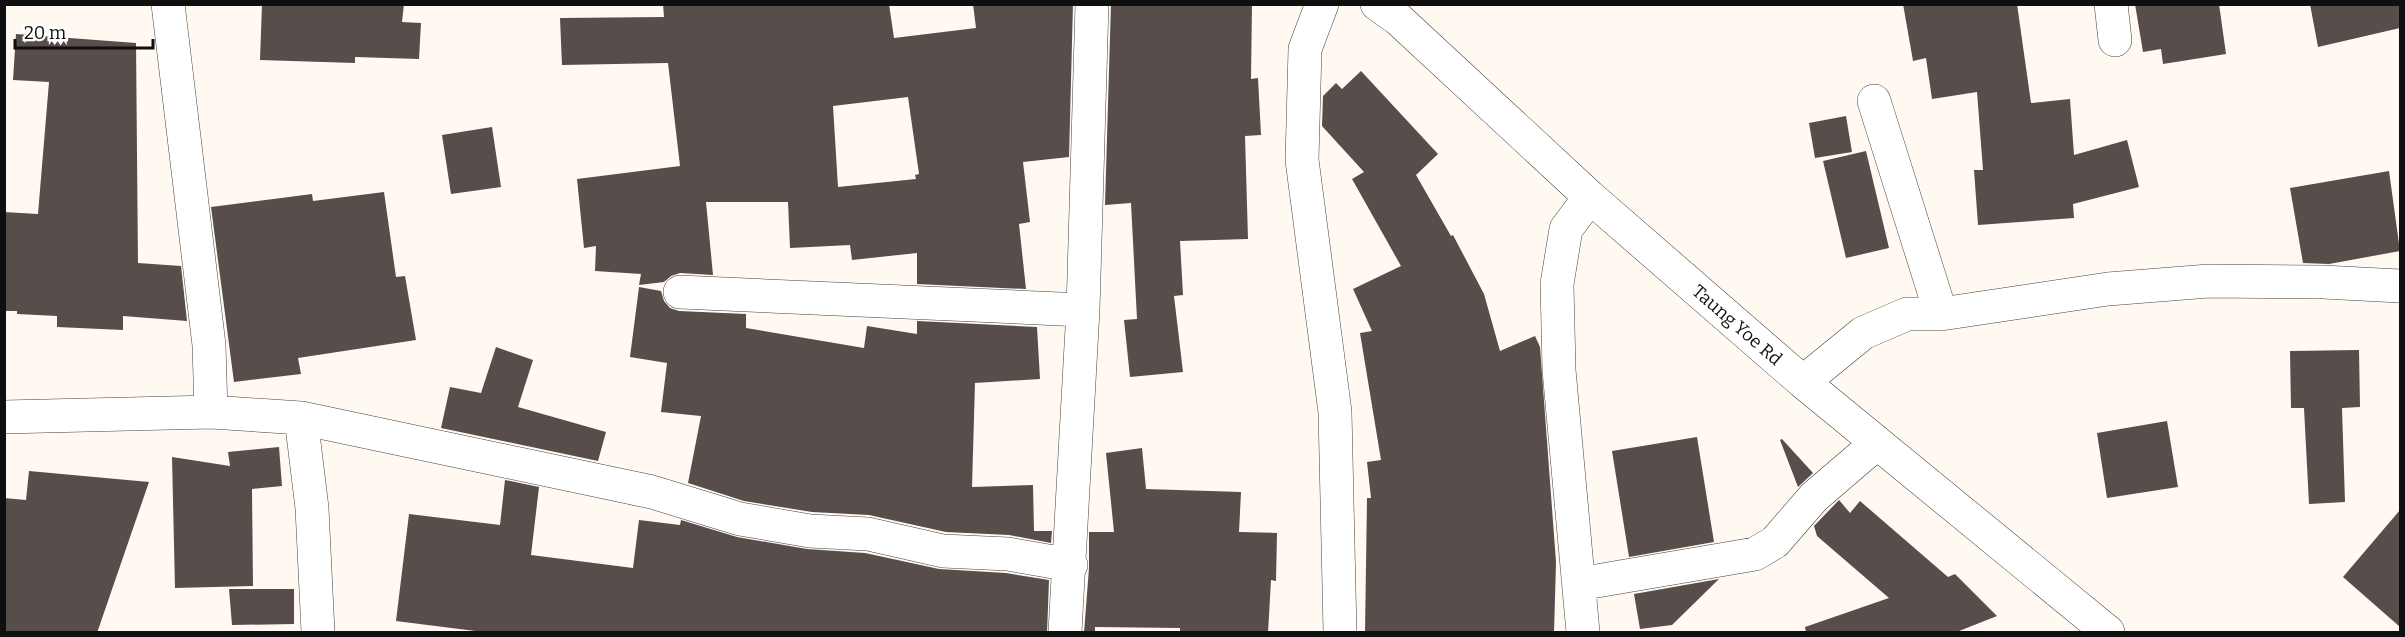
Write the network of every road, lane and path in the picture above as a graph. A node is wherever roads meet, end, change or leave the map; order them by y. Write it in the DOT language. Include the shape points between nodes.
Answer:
graph roads {
  1 [pos="168,4"];
  2 [pos="1092,4"];
  3 [pos="1322,4"];
  4 [pos="2111,4"];
  5 [pos="1391,9"];
  6 [pos="2115,40"];
  7 [pos="1874,101"];
  8 [pos="1590,197"];
  9 [pos="2400,286"];
  10 [pos="680,292"];
  11 [pos="1083,310"];
  12 [pos="1941,314"];
  13 [pos="1803,382"];
  14 [pos="211,412"];
  15 [pos="4,417"];
  16 [pos="301,418"];
  17 [pos="1877,443"];
  18 [pos="1071,566"];
  19 [pos="1579,584"];
  20 [pos="318,633"];
  21 [pos="1065,633"];
  22 [pos="1340,633"];
  23 [pos="1583,633"];
  24 [pos="2108,633"];
  1 -- 14 [label="street" via="209,345"];
  2 -- 11 [label="street"];
  3 -- 22 [label="street" via="1305,49 1302,160 1335,412"];
  4 -- 6 [label="street"];
  5 -- 8 [label="street, Taung Yoe Rd"];
  7 -- 12 [label="street"];
  8 -- 13 [label="street, Taung Yoe Rd"];
  8 -- 19 [label="street" via="1566,229 1557,284 1558,370"];
  9 -- 12 [label="street" via="2209,281 2108,289"];
  10 -- 11 [label="street"];
  11 -- 18 [label="street"];
  12 -- 13 [label="street" via="1907,314 1863,333"];
  13 -- 17 [label="street, Taung Yoe Rd"];
  14 -- 15 [label="street"];
  14 -- 16 [label="street"];
  16 -- 18 [label="street" via="652,492 740,519 810,531 868,534 943,551 1008,554"];
  16 -- 20 [label="street" via="312,507"];
  17 -- 19 [label="street" via="1814,497 1774,542 1755,554"];
  17 -- 24 [label="street, Taung Yoe Rd"];
  18 -- 21 [label="street"];
  19 -- 23 [label="street"];
}
